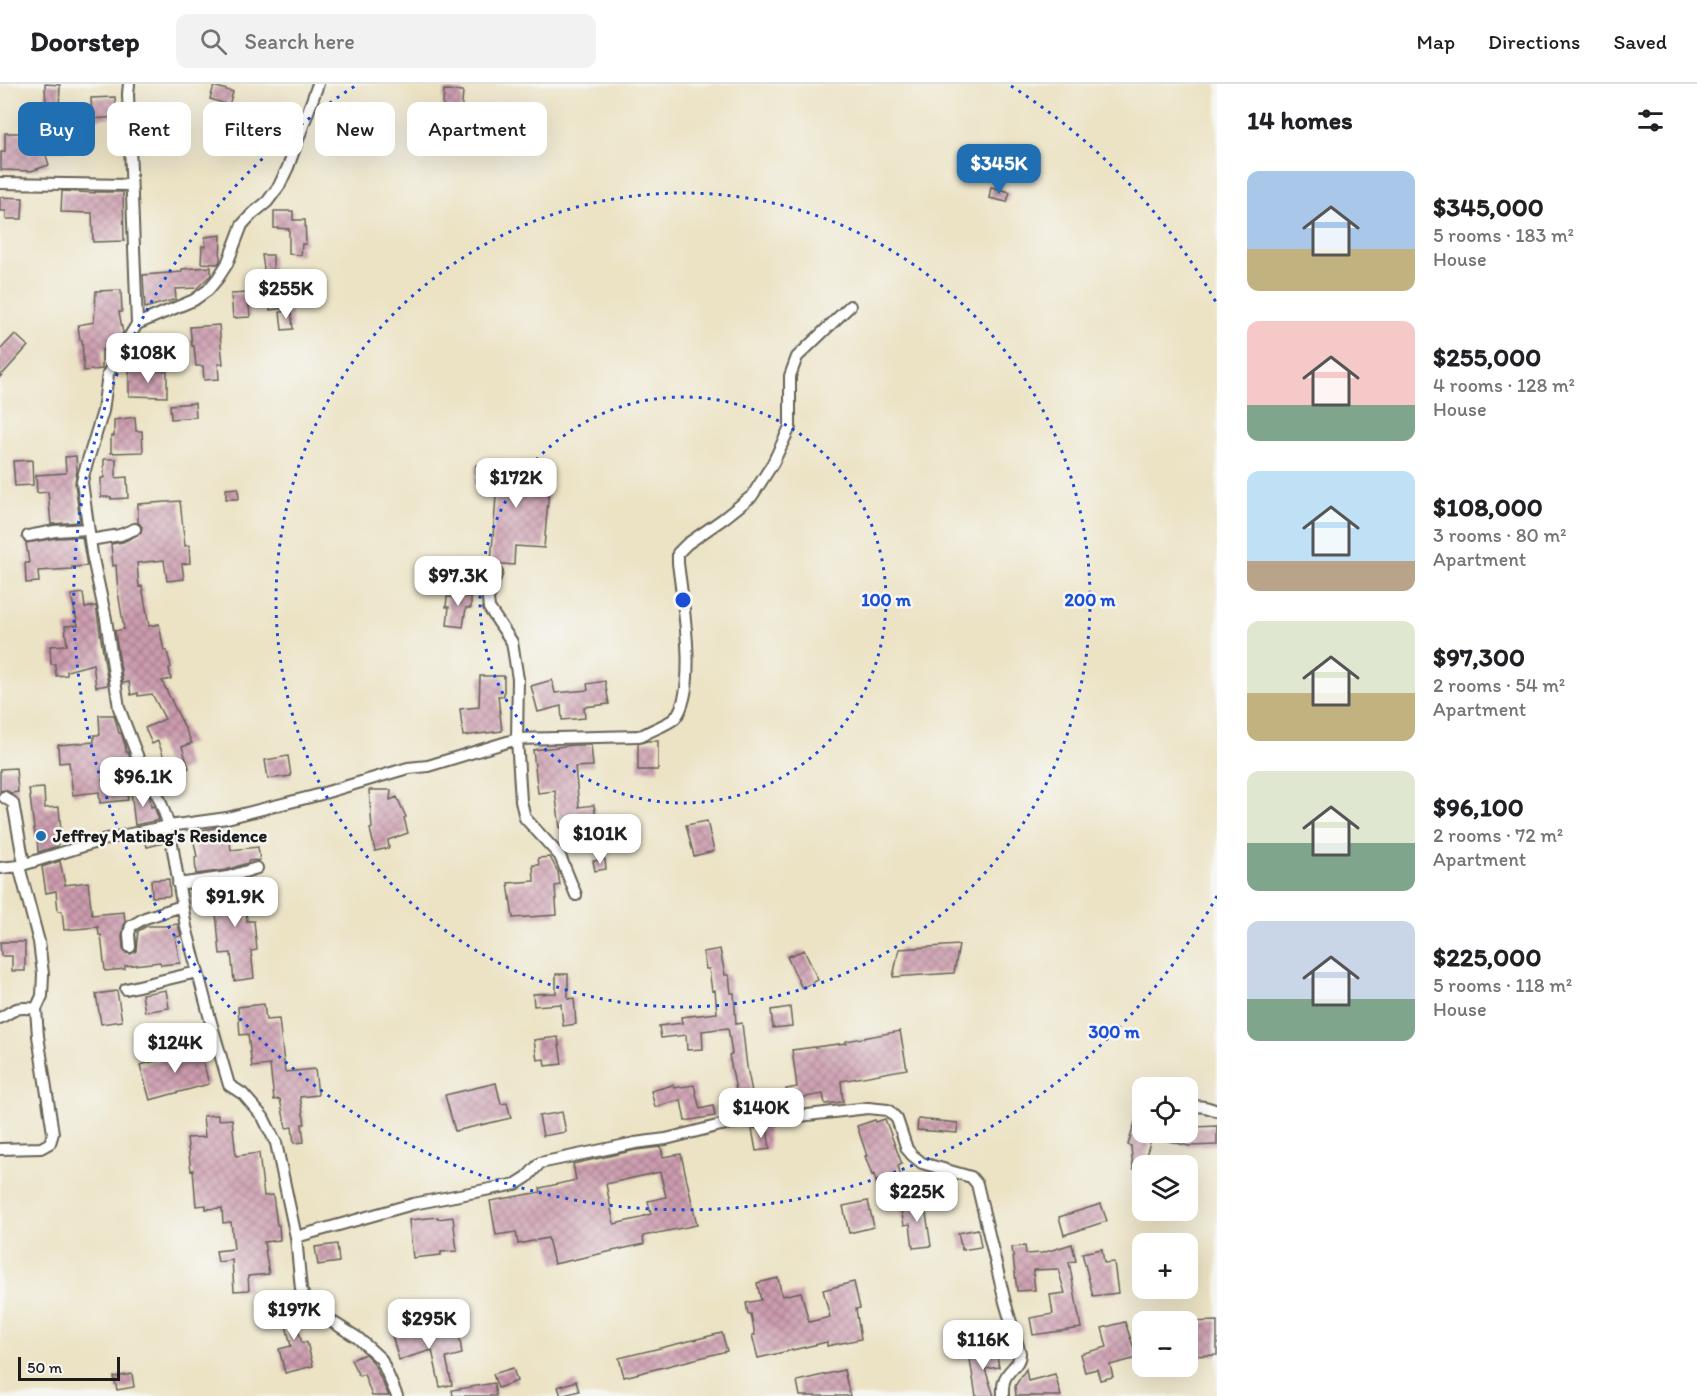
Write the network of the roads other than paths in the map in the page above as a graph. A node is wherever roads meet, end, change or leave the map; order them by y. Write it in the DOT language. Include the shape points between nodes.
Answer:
graph roads {
  1 [pos="129,84"];
  2 [pos="318,84"];
  3 [pos="0,183"];
  4 [pos="131,185"];
  5 [pos="850,306"];
  6 [pos="137,324"];
  7 [pos="135,529"];
  8 [pos="89,535"];
  9 [pos="28,536"];
  10 [pos="497,572"];
  11 [pos="517,739"];
  12 [pos="4,797"];
  13 [pos="169,826"];
  14 [pos="21,865"];
  15 [pos="0,868"];
  16 [pos="257,868"];
  17 [pos="178,884"];
  18 [pos="576,895"];
  19 [pos="182,906"];
  20 [pos="130,947"];
  21 [pos="197,972"];
  22 [pos="126,989"];
  23 [pos="36,1010"];
  24 [pos="0,1018"];
  25 [pos="1198,1106"];
  26 [pos="1217,1111"];
  27 [pos="0,1149"];
  28 [pos="296,1238"];
  29 [pos="397,1396"];
  30 [pos="1003,1396"];
  1 -- 4 [label="street"];
  2 -- 6 [label="street" via="279,186 242,225 218,278 194,300"];
  3 -- 4 [label="street"];
  4 -- 6 [label="street"];
  5 -- 11 [label="street" via="797,357 790,376 790,427 752,496 678,553 687,634 687,682 684,704 674,719 643,735"];
  6 -- 8 [label="street" via="108,374 103,411 84,473"];
  7 -- 8 [label="street" via="120,535"];
  8 -- 9 [label="street" via="55,531"];
  8 -- 13 [label="street" via="119,708"];
  10 -- 11 [label="street" via="488,598 489,608 512,642 518,679"];
  11 -- 13 [label="street" via="226,818"];
  11 -- 18 [label="street" via="525,818 560,856"];
  12 -- 14 [label="street" via="13,803"];
  13 -- 14 [label="street" via="106,839"];
  13 -- 17 [label="street"];
  14 -- 15 [label="street"];
  14 -- 23 [label="street" via="39,942 42,996"];
  16 -- 17 [label="street" via="228,877"];
  17 -- 19 [label="street"];
  19 -- 20 [label="street" via="131,926"];
  19 -- 21 [label="street"];
  21 -- 22 [label="street"];
  21 -- 28 [label="street" via="229,1085 243,1094 263,1117 276,1143"];
  23 -- 24 [label="street" via="22,1006"];
  23 -- 27 [label="street" via="53,1133 50,1143 41,1148"];
  25 -- 26 [label="street"];
  28 -- 29 [label="street" via="305,1300 381,1359"];
  28 -- 30 [label="street" via="413,1204 516,1184 540,1163 558,1158 738,1122 868,1108 888,1110 897,1119 912,1155 922,1163 971,1177 977,1184 1020,1353 1003,1383"];
}
